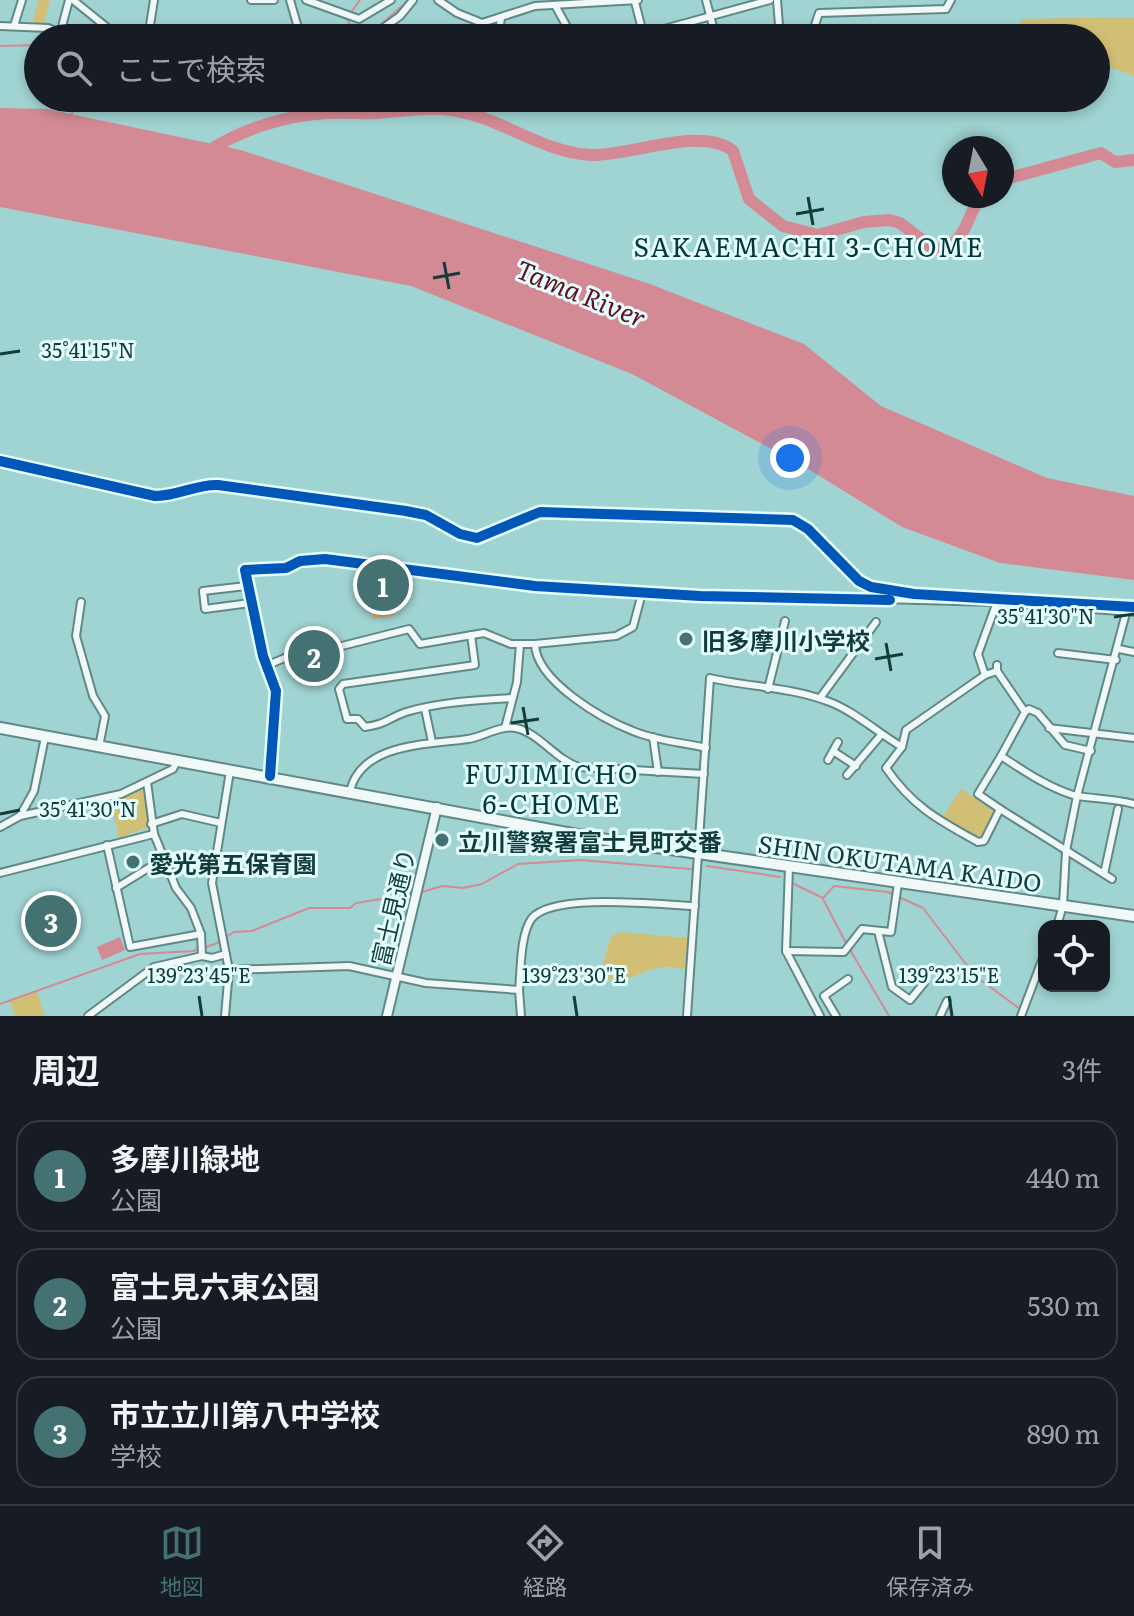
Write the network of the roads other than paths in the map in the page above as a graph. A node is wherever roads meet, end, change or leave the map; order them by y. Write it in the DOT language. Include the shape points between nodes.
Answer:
graph roads {
  1 [pos="22,0"];
  2 [pos="71,0"];
  3 [pos="154,0"];
  4 [pos="251,0"];
  5 [pos="274,0"];
  6 [pos="290,0"];
  7 [pos="306,0"];
  8 [pos="334,0"];
  9 [pos="391,0"];
  10 [pos="413,0"];
  11 [pos="438,0"];
  12 [pos="523,0"];
  13 [pos="706,0"];
  14 [pos="770,0"];
  15 [pos="777,0"];
  16 [pos="951,0"];
  17 [pos="618,1"];
  18 [pos="637,1"];
  19 [pos="555,5"];
  20 [pos="332,9"];
  21 [pos="524,10"];
  22 [pos="710,16"];
  23 [pos="501,18"];
  24 [pos="63,24"];
  25 [pos="102,24"];
  26 [pos="150,24"];
  27 [pos="297,24"];
  28 [pos="389,24"];
  29 [pos="500,24"];
  30 [pos="565,24"];
  31 [pos="642,24"];
  32 [pos="684,24"];
  33 [pos="712,24"];
  34 [pos="779,24"];
  35 [pos="815,24"];
  36 [pos="0,26"];
  37 [pos="14,26"];
  38 [pos="24,28"];
  39 [pos="246,586"];
  40 [pos="642,593"];
  41 [pos="81,602"];
  42 [pos="997,602"];
  43 [pos="250,603"];
  44 [pos="1130,612"];
  45 [pos="785,621"];
  46 [pos="876,622"];
  47 [pos="471,635"];
  48 [pos="520,644"];
  49 [pos="535,644"];
  50 [pos="1119,649"];
  51 [pos="1134,652"];
  52 [pos="1058,653"];
  53 [pos="1116,660"];
  54 [pos="266,666"];
  55 [pos="985,675"];
  56 [pos="768,689"];
  57 [pos="512,698"];
  58 [pos="820,698"];
  59 [pos="425,709"];
  60 [pos="1025,712"];
  61 [pos="0,728"];
  62 [pos="505,728"];
  63 [pos="1049,728"];
  64 [pos="1096,731"];
  65 [pos="881,735"];
  66 [pos="45,737"];
  67 [pos="653,737"];
  68 [pos="1134,738"];
  69 [pos="432,742"];
  70 [pos="838,742"];
  71 [pos="99,747"];
  72 [pos="902,747"];
  73 [pos="706,748"];
  74 [pos="833,751"];
  75 [pos="1091,751"];
  76 [pos="1001,756"];
  77 [pos="177,760"];
  78 [pos="828,760"];
  79 [pos="856,766"];
  80 [pos="231,770"];
  81 [pos="658,772"];
  82 [pos="704,774"];
  83 [pos="847,775"];
  84 [pos="270,776"];
  85 [pos="147,782"];
  86 [pos="350,791"];
  87 [pos="1077,796"];
  88 [pos="1134,804"];
  89 [pos="437,807"];
  90 [pos="1000,809"];
  91 [pos="1118,809"];
  92 [pos="20,816"];
  93 [pos="221,823"];
  94 [pos="151,824"];
  95 [pos="0,827"];
  96 [pos="154,834"];
  97 [pos="107,845"];
  98 [pos="1066,851"];
  99 [pos="699,854"];
  100 [pos="163,859"];
  101 [pos="789,867"];
  102 [pos="0,873"];
  103 [pos="1104,874"];
  104 [pos="1112,879"];
  105 [pos="116,888"];
  106 [pos="896,892"];
  107 [pos="1063,905"];
  108 [pos="695,906"];
  109 [pos="1134,916"];
  110 [pos="1059,920"];
  111 [pos="878,931"];
  112 [pos="201,934"];
  113 [pos="130,947"];
  114 [pos="202,951"];
  115 [pos="786,951"];
  116 [pos="226,954"];
  117 [pos="134,955"];
  118 [pos="229,970"];
  119 [pos="1038,972"];
  120 [pos="396,976"];
  121 [pos="848,979"];
  122 [pos="924,983"];
  123 [pos="519,990"];
  124 [pos="910,1000"];
  125 [pos="947,1001"];
  126 [pos="98,1008"];
  127 [pos="903,1009"];
  128 [pos="1023,1014"];
  129 [pos="88,1016"];
  130 [pos="104,1016"];
  131 [pos="225,1016"];
  132 [pos="387,1016"];
  133 [pos="521,1016"];
  134 [pos="687,1016"];
  135 [pos="820,1016"];
  136 [pos="836,1016"];
  137 [pos="940,1016"];
  1 -- 37 [label="street"];
  2 -- 24 [label="street"];
  2 -- 25 [label="street"];
  3 -- 26 [label="street"];
  4 -- 5 [label="street"];
  6 -- 27 [label="street"];
  7 -- 20 [label="street"];
  8 -- 20 [label="street"];
  9 -- 20 [label="street" via="359,19"];
  10 -- 28 [label="street"];
  11 -- 23 [label="street" via="482,23"];
  12 -- 21 [label="street"];
  13 -- 22 [label="street"];
  14 -- 22 [label="street"];
  15 -- 34 [label="street"];
  16 -- 35 [label="street" via="946,9 819,13"];
  17 -- 18 [label="street"];
  17 -- 19 [label="street"];
  18 -- 31 [label="street"];
  19 -- 21 [label="street"];
  19 -- 30 [label="street"];
  21 -- 23 [label="street"];
  22 -- 32 [label="street"];
  22 -- 33 [label="street"];
  23 -- 29 [label="street"];
  36 -- 37 [label="street"];
  37 -- 38 [label="street"];
  39 -- 40 [label="street" via="245,570 325,559 535,586"];
  39 -- 43 [label="street"];
  39 -- 43 [label="street" via="203,591 205,609"];
  40 -- 42 [label="street"];
  40 -- 49 [label="street" via="637,619 628,631"];
  41 -- 71 [label="street" via="76,636 93,696 105,716"];
  42 -- 44 [label="street"];
  42 -- 55 [label="street" via="978,654"];
  43 -- 54 [label="street"];
  44 -- 50 [label="street"];
  45 -- 56 [label="street"];
  46 -- 58 [label="street"];
  47 -- 48 [label="street" via="484,633"];
  47 -- 54 [label="street" via="420,644 409,629 296,653"];
  47 -- 59 [label="street" via="475,665 343,684 339,689 343,714 365,727"];
  48 -- 49 [label="street"];
  48 -- 57 [label="street"];
  49 -- 67 [label="street" via="539,663 551,677 595,710"];
  50 -- 51 [label="street"];
  50 -- 53 [label="street"];
  52 -- 53 [label="street"];
  53 -- 64 [label="street"];
  54 -- 84 [label="street" via="277,701"];
  55 -- 60 [label="street" via="997,668"];
  55 -- 72 [label="street" via="906,730"];
  56 -- 58 [label="street"];
  56 -- 73 [label="street" via="710,678"];
  57 -- 59 [label="street"];
  57 -- 62 [label="street"];
  58 -- 65 [label="street"];
  59 -- 69 [label="street"];
  60 -- 63 [label="street" via="1038,713"];
  60 -- 76 [label="street"];
  61 -- 66 [label="main road, SHIN OKUTAMA KAIDO"];
  62 -- 69 [label="street" via="469,739"];
  62 -- 81 [label="street" via="520,729 568,763"];
  63 -- 64 [label="street"];
  63 -- 75 [label="street" via="1065,745"];
  64 -- 68 [label="street"];
  64 -- 75 [label="street"];
  65 -- 72 [label="street"];
  65 -- 79 [label="street"];
  66 -- 71 [label="main road, SHIN OKUTAMA KAIDO"];
  66 -- 92 [label="street" via="34,791"];
  67 -- 73 [label="street"];
  67 -- 81 [label="street"];
  69 -- 86 [label="street" via="378,757"];
  70 -- 74 [label="street"];
  71 -- 77 [label="main road, SHIN OKUTAMA KAIDO"];
  72 -- 90 [label="street" via="886,768 905,796 934,818 978,842 984,841"];
  73 -- 82 [label="street"];
  74 -- 78 [label="street"];
  74 -- 79 [label="street"];
  75 -- 87 [label="street"];
  76 -- 87 [label="street"];
  76 -- 90 [label="street" via="978,794"];
  77 -- 80 [label="main road, SHIN OKUTAMA KAIDO"];
  77 -- 85 [label="street" via="173,769"];
  79 -- 83 [label="street"];
  80 -- 84 [label="main road, SHIN OKUTAMA KAIDO"];
  80 -- 93 [label="street"];
  81 -- 82 [label="street"];
  82 -- 99 [label="street"];
  84 -- 86 [label="main road, SHIN OKUTAMA KAIDO"];
  85 -- 92 [label="street" via="114,796"];
  85 -- 94 [label="street"];
  86 -- 89 [label="main road, SHIN OKUTAMA KAIDO"];
  87 -- 88 [label="street"];
  87 -- 98 [label="street"];
  89 -- 99 [label="main road, SHIN OKUTAMA KAIDO"];
  89 -- 120 [label="street, 富士見通り"];
  90 -- 98 [label="street"];
  91 -- 103 [label="street"];
  92 -- 95 [label="street"];
  93 -- 94 [label="street" via="182,814"];
  93 -- 116 [label="street" via="212,883"];
  94 -- 96 [label="street"];
  96 -- 97 [label="street"];
  96 -- 100 [label="street"];
  97 -- 102 [label="street"];
  97 -- 105 [label="street"];
  98 -- 103 [label="street"];
  98 -- 107 [label="street"];
  99 -- 101 [label="main road, SHIN OKUTAMA KAIDO"];
  99 -- 108 [label="street"];
  100 -- 105 [label="street"];
  100 -- 112 [label="street"];
  101 -- 106 [label="main road, SHIN OKUTAMA KAIDO"];
  101 -- 115 [label="street"];
  103 -- 104 [label="street"];
  105 -- 113 [label="street"];
  106 -- 107 [label="main road, SHIN OKUTAMA KAIDO"];
  106 -- 111 [label="street" via="891,932"];
  107 -- 109 [label="main road, SHIN OKUTAMA KAIDO"];
  107 -- 110 [label="street"];
  108 -- 123 [label="street" via="615,902 544,909 527,926"];
  108 -- 134 [label="street"];
  111 -- 115 [label="street" via="862,929 844,952"];
  111 -- 124 [label="street" via="892,987"];
  112 -- 113 [label="street"];
  112 -- 114 [label="street"];
  113 -- 117 [label="street"];
  114 -- 116 [label="street" via="212,958"];
  114 -- 126 [label="street" via="154,967"];
  115 -- 135 [label="street"];
  116 -- 118 [label="street"];
  118 -- 120 [label="street" via="326,964"];
  118 -- 131 [label="street"];
  119 -- 128 [label="street"];
  120 -- 123 [label="street"];
  120 -- 132 [label="street, 富士見通り"];
  121 -- 136 [label="street" via="824,996"];
  122 -- 124 [label="street"];
  123 -- 133 [label="street"];
  124 -- 127 [label="street"];
  125 -- 137 [label="street"];
  126 -- 129 [label="street"];
  126 -- 130 [label="street"];
}
